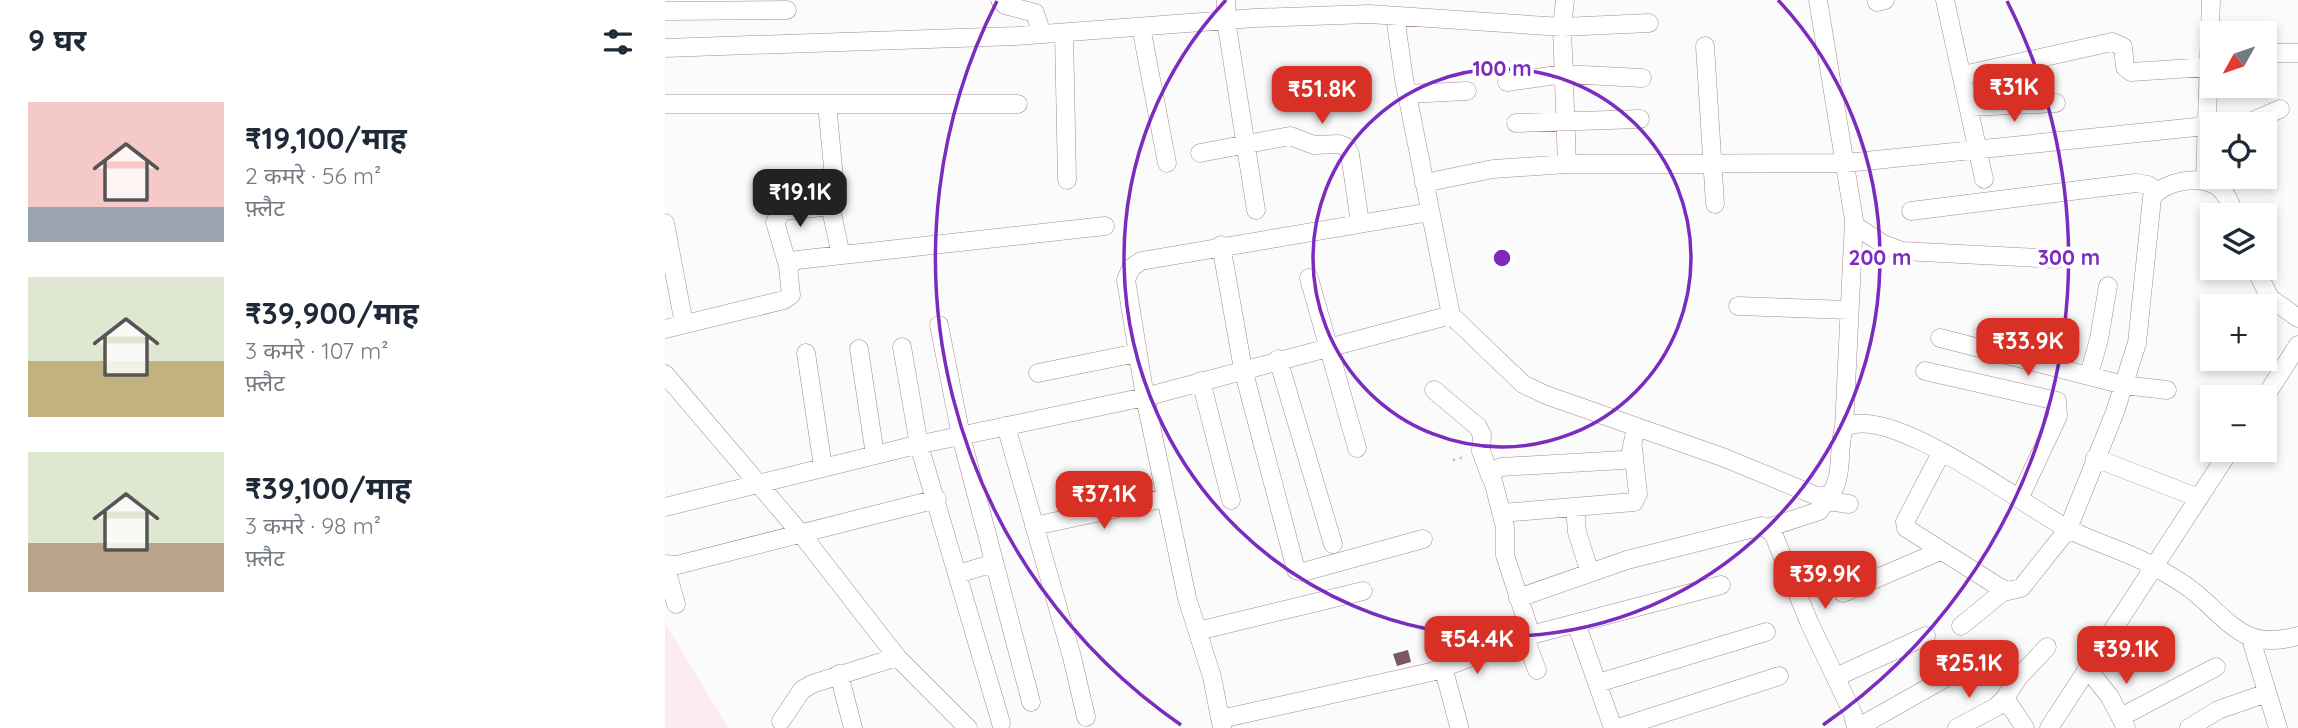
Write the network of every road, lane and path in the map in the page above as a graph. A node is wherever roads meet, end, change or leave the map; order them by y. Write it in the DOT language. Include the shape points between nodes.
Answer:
graph roads {
  1 [pos="1000,0"];
  2 [pos="1226,0"];
  3 [pos="1565,0"];
  4 [pos="1818,0"];
  5 [pos="1945,0"];
  6 [pos="2211,0"];
  7 [pos="1370,7"];
  8 [pos="787,10"];
  9 [pos="665,11"];
  10 [pos="1395,16"];
  11 [pos="1226,20"];
  12 [pos="2211,21"];
  13 [pos="1649,23"];
  14 [pos="1141,27"];
  15 [pos="1562,27"];
  16 [pos="1064,33"];
  17 [pos="1042,34"];
  18 [pos="1705,46"];
  19 [pos="665,48"];
  20 [pos="2277,53"];
  21 [pos="2298,53"];
  22 [pos="2200,64"];
  23 [pos="1564,74"];
  24 [pos="1963,75"];
  25 [pos="1642,78"];
  26 [pos="1507,82"];
  27 [pos="1467,91"];
  28 [pos="1407,94"];
  29 [pos="2056,103"];
  30 [pos="665,104"];
  31 [pos="827,104"];
  32 [pos="1018,104"];
  33 [pos="1970,107"];
  34 [pos="2280,109"];
  35 [pos="2273,112"];
  36 [pos="1640,119"];
  37 [pos="1563,120"];
  38 [pos="1516,124"];
  39 [pos="2200,126"];
  40 [pos="1245,144"];
  41 [pos="1980,150"];
  42 [pos="1200,153"];
  43 [pos="1712,162"];
  44 [pos="1167,163"];
  45 [pos="1846,163"];
  46 [pos="1567,164"];
  47 [pos="1984,179"];
  48 [pos="1067,180"];
  49 [pos="2200,182"];
  50 [pos="1424,183"];
  51 [pos="2157,191"];
  52 [pos="1715,204"];
  53 [pos="832,205"];
  54 [pos="1256,210"];
  55 [pos="1911,211"];
  56 [pos="1430,212"];
  57 [pos="665,223"];
  58 [pos="1360,223"];
  59 [pos="1854,225"];
  60 [pos="1105,226"];
  61 [pos="1221,246"];
  62 [pos="841,255"];
  63 [pos="2057,259"];
  64 [pos="787,266"];
  65 [pos="1309,278"];
  66 [pos="2261,280"];
  67 [pos="2108,286"];
  68 [pos="1738,306"];
  69 [pos="1849,310"];
  70 [pos="1451,315"];
  71 [pos="2298,318"];
  72 [pos="684,324"];
  73 [pos="939,325"];
  74 [pos="665,329"];
  75 [pos="1940,338"];
  76 [pos="2298,345"];
  77 [pos="902,347"];
  78 [pos="1327,348"];
  79 [pos="859,349"];
  80 [pos="806,353"];
  81 [pos="1137,353"];
  82 [pos="1278,359"];
  83 [pos="1243,369"];
  84 [pos="1925,371"];
  85 [pos="1038,373"];
  86 [pos="2089,375"];
  87 [pos="666,376"];
  88 [pos="1201,381"];
  89 [pos="2124,385"];
  90 [pos="2273,385"];
  91 [pos="1433,390"];
  92 [pos="2167,390"];
  93 [pos="1145,397"];
  94 [pos="1006,426"];
  95 [pos="1636,428"];
  96 [pos="1844,428"];
  97 [pos="961,436"];
  98 [pos="919,445"];
  99 [pos="1357,448"];
  100 [pos="1633,448"];
  101 [pos="1941,453"];
  102 [pos="875,455"];
  103 [pos="2095,458"];
  104 [pos="2223,462"];
  105 [pos="823,467"];
  106 [pos="1491,478"];
  107 [pos="758,486"];
  108 [pos="2020,497"];
  109 [pos="1166,498"];
  110 [pos="1829,498"];
  111 [pos="2199,498"];
  112 [pos="937,499"];
  113 [pos="1231,500"];
  114 [pos="1849,505"];
  115 [pos="1574,506"];
  116 [pos="665,507"];
  117 [pos="1501,513"];
  118 [pos="1034,526"];
  119 [pos="1767,528"];
  120 [pos="2068,529"];
  121 [pos="802,535"];
  122 [pos="1423,539"];
  123 [pos="1333,544"];
  124 [pos="1940,551"];
  125 [pos="995,563"];
  126 [pos="665,565"];
  127 [pos="2154,566"];
  128 [pos="1590,573"];
  129 [pos="958,574"];
  130 [pos="1721,585"];
  131 [pos="2005,590"];
  132 [pos="1363,591"];
  133 [pos="1843,593"];
  134 [pos="1518,598"];
  135 [pos="676,604"];
  136 [pos="1576,623"];
  137 [pos="1962,626"];
  138 [pos="1198,631"];
  139 [pos="1766,632"];
  140 [pos="1926,636"];
  141 [pos="2250,636"];
  142 [pos="2298,636"];
  143 [pos="1528,637"];
  144 [pos="2047,647"];
  145 [pos="897,657"];
  146 [pos="1979,659"];
  147 [pos="1443,667"];
  148 [pos="2215,667"];
  149 [pos="2087,668"];
  150 [pos="1537,670"];
  151 [pos="839,674"];
  152 [pos="1779,676"];
  153 [pos="1836,677"];
  154 [pos="1598,683"];
  155 [pos="2267,693"];
  156 [pos="2005,698"];
  157 [pos="1031,702"];
  158 [pos="1086,717"];
  159 [pos="781,721"];
  160 [pos="2123,722"];
  161 [pos="1001,723"];
  162 [pos="1221,724"];
  163 [pos="1459,726"];
  164 [pos="853,728"];
  165 [pos="968,728"];
  166 [pos="1616,728"];
  167 [pos="1857,728"];
  168 [pos="1957,728"];
  169 [pos="2025,728"];
  170 [pos="2049,728"];
  171 [pos="2189,728"];
  172 [pos="2278,728"];
  1 -- 17 [label="street" via="1035,13"];
  2 -- 11 [label="street"];
  3 -- 15 [label="street"];
  4 -- 45 [label="street"];
  5 -- 24 [label="street"];
  6 -- 12 [label="street"];
  7 -- 10 [label="street"];
  7 -- 11 [label="street"];
  8 -- 9 [label="street"];
  10 -- 15 [label="street"];
  10 -- 28 [label="street"];
  11 -- 14 [label="street"];
  11 -- 40 [label="street"];
  13 -- 15 [label="street"];
  14 -- 16 [label="street"];
  14 -- 44 [label="street"];
  15 -- 23 [label="street"];
  16 -- 17 [label="street"];
  16 -- 48 [label="street"];
  17 -- 19 [label="street"];
  18 -- 43 [label="street"];
  20 -- 21 [label="street"];
  22 -- 24 [label="street" via="2131,72 2125,67 2123,47 2112,42"];
  23 -- 25 [label="street"];
  23 -- 26 [label="street"];
  23 -- 37 [label="street"];
  24 -- 33 [label="street"];
  27 -- 28 [label="street"];
  28 -- 50 [label="street"];
  29 -- 33 [label="street"];
  30 -- 31 [label="street"];
  31 -- 32 [label="street"];
  31 -- 53 [label="street"];
  33 -- 41 [label="street"];
  34 -- 35 [label="street"];
  36 -- 37 [label="street"];
  37 -- 38 [label="street"];
  37 -- 46 [label="street"];
  39 -- 41 [label="street"];
  40 -- 42 [label="street"];
  40 -- 54 [label="street"];
  40 -- 58 [label="street" via="1290,136 1314,145 1346,147"];
  41 -- 45 [label="street"];
  41 -- 47 [label="street"];
  43 -- 45 [label="street"];
  43 -- 46 [label="street"];
  43 -- 52 [label="street"];
  45 -- 59 [label="street"];
  46 -- 50 [label="street" via="1493,169"];
  49 -- 51 [label="street"];
  50 -- 56 [label="street"];
  51 -- 55 [label="street" via="2136,183"];
  51 -- 89 [label="street" via="2152,198 2137,343"];
  53 -- 62 [label="street"];
  53 -- 64 [label="street" via="778,215 777,232"];
  56 -- 58 [label="street"];
  56 -- 70 [label="street"];
  57 -- 72 [label="street"];
  58 -- 61 [label="street"];
  59 -- 63 [label="street" via="1902,251"];
  59 -- 69 [label="street"];
  60 -- 62 [label="street"];
  61 -- 81 [label="street" via="1141,261 1131,268 1126,280"];
  61 -- 83 [label="street"];
  62 -- 64 [label="street" via="797,260"];
  64 -- 72 [label="street" via="792,287 784,300"];
  65 -- 78 [label="street"];
  66 -- 71 [label="street" via="2270,298"];
  67 -- 86 [label="street"];
  68 -- 69 [label="street"];
  69 -- 96 [label="street"];
  70 -- 78 [label="street"];
  70 -- 95 [label="street" via="1523,384"];
  72 -- 74 [label="street"];
  73 -- 97 [label="street"];
  75 -- 86 [label="street"];
  76 -- 90 [label="street"];
  77 -- 98 [label="street"];
  78 -- 82 [label="street"];
  78 -- 99 [label="street"];
  79 -- 102 [label="street"];
  80 -- 105 [label="street"];
  81 -- 85 [label="street"];
  81 -- 93 [label="street"];
  82 -- 83 [label="street"];
  82 -- 123 [label="street"];
  83 -- 88 [label="street"];
  83 -- 122 [label="street" via="1296,570 1303,572"];
  84 -- 108 [label="street" via="2057,401 2058,416"];
  86 -- 89 [label="street"];
  87 -- 107 [label="street"];
  88 -- 93 [label="street"];
  88 -- 113 [label="street"];
  89 -- 92 [label="street"];
  89 -- 103 [label="street"];
  91 -- 106 [label="street" via="1478,427"];
  93 -- 94 [label="street"];
  93 -- 109 [label="street"];
  94 -- 97 [label="street"];
  94 -- 118 [label="street"];
  95 -- 100 [label="street"];
  95 -- 110 [label="street"];
  96 -- 101 [label="street" via="1858,423 1887,428"];
  96 -- 110 [label="street" via="1839,481"];
  97 -- 98 [label="street"];
  97 -- 125 [label="street"];
  98 -- 102 [label="street"];
  98 -- 112 [label="street"];
  100 -- 106 [label="street" via="1623,460 1501,467"];
  100 -- 115 [label="street" via="1636,501"];
  101 -- 108 [label="street"];
  101 -- 124 [label="street" via="1898,519 1910,533"];
  102 -- 105 [label="street"];
  103 -- 111 [label="street"];
  103 -- 120 [label="street"];
  104 -- 111 [label="street"];
  105 -- 107 [label="street"];
  106 -- 117 [label="street"];
  107 -- 116 [label="street"];
  107 -- 121 [label="street"];
  108 -- 120 [label="street"];
  109 -- 118 [label="street"];
  109 -- 138 [label="street"];
  110 -- 114 [label="street"];
  110 -- 119 [label="street" via="1819,511"];
  111 -- 127 [label="street"];
  112 -- 121 [label="street"];
  112 -- 129 [label="street"];
  115 -- 117 [label="street"];
  115 -- 128 [label="street"];
  117 -- 134 [label="street" via="1504,555"];
  118 -- 158 [label="street"];
  119 -- 128 [label="street"];
  119 -- 153 [label="street"];
  120 -- 127 [label="street"];
  120 -- 131 [label="street" via="2025,584"];
  121 -- 126 [label="street"];
  121 -- 145 [label="street"];
  124 -- 131 [label="street"];
  124 -- 133 [label="street"];
  125 -- 129 [label="street"];
  125 -- 157 [label="street"];
  126 -- 135 [label="street"];
  127 -- 141 [label="street"];
  127 -- 149 [label="street"];
  128 -- 134 [label="street"];
  129 -- 161 [label="street"];
  130 -- 136 [label="street"];
  131 -- 137 [label="street"];
  132 -- 138 [label="street"];
  134 -- 143 [label="street"];
  136 -- 143 [label="street"];
  136 -- 154 [label="street"];
  138 -- 162 [label="street"];
  139 -- 154 [label="street"];
  140 -- 153 [label="street"];
  141 -- 142 [label="street" via="2281,640"];
  141 -- 155 [label="street"];
  143 -- 147 [label="street"];
  143 -- 150 [label="street"];
  144 -- 156 [label="street"];
  145 -- 151 [label="street"];
  145 -- 165 [label="street"];
  146 -- 167 [label="street"];
  147 -- 162 [label="street"];
  147 -- 163 [label="street"];
  148 -- 160 [label="street"];
  149 -- 160 [label="street"];
  149 -- 170 [label="street"];
  151 -- 159 [label="street" via="802,690"];
  151 -- 164 [label="street"];
  152 -- 166 [label="street"];
  153 -- 167 [label="street"];
  154 -- 166 [label="street"];
  155 -- 171 [label="street" via="2218,710"];
  155 -- 172 [label="street"];
  156 -- 168 [label="street"];
  156 -- 169 [label="street"];
}
